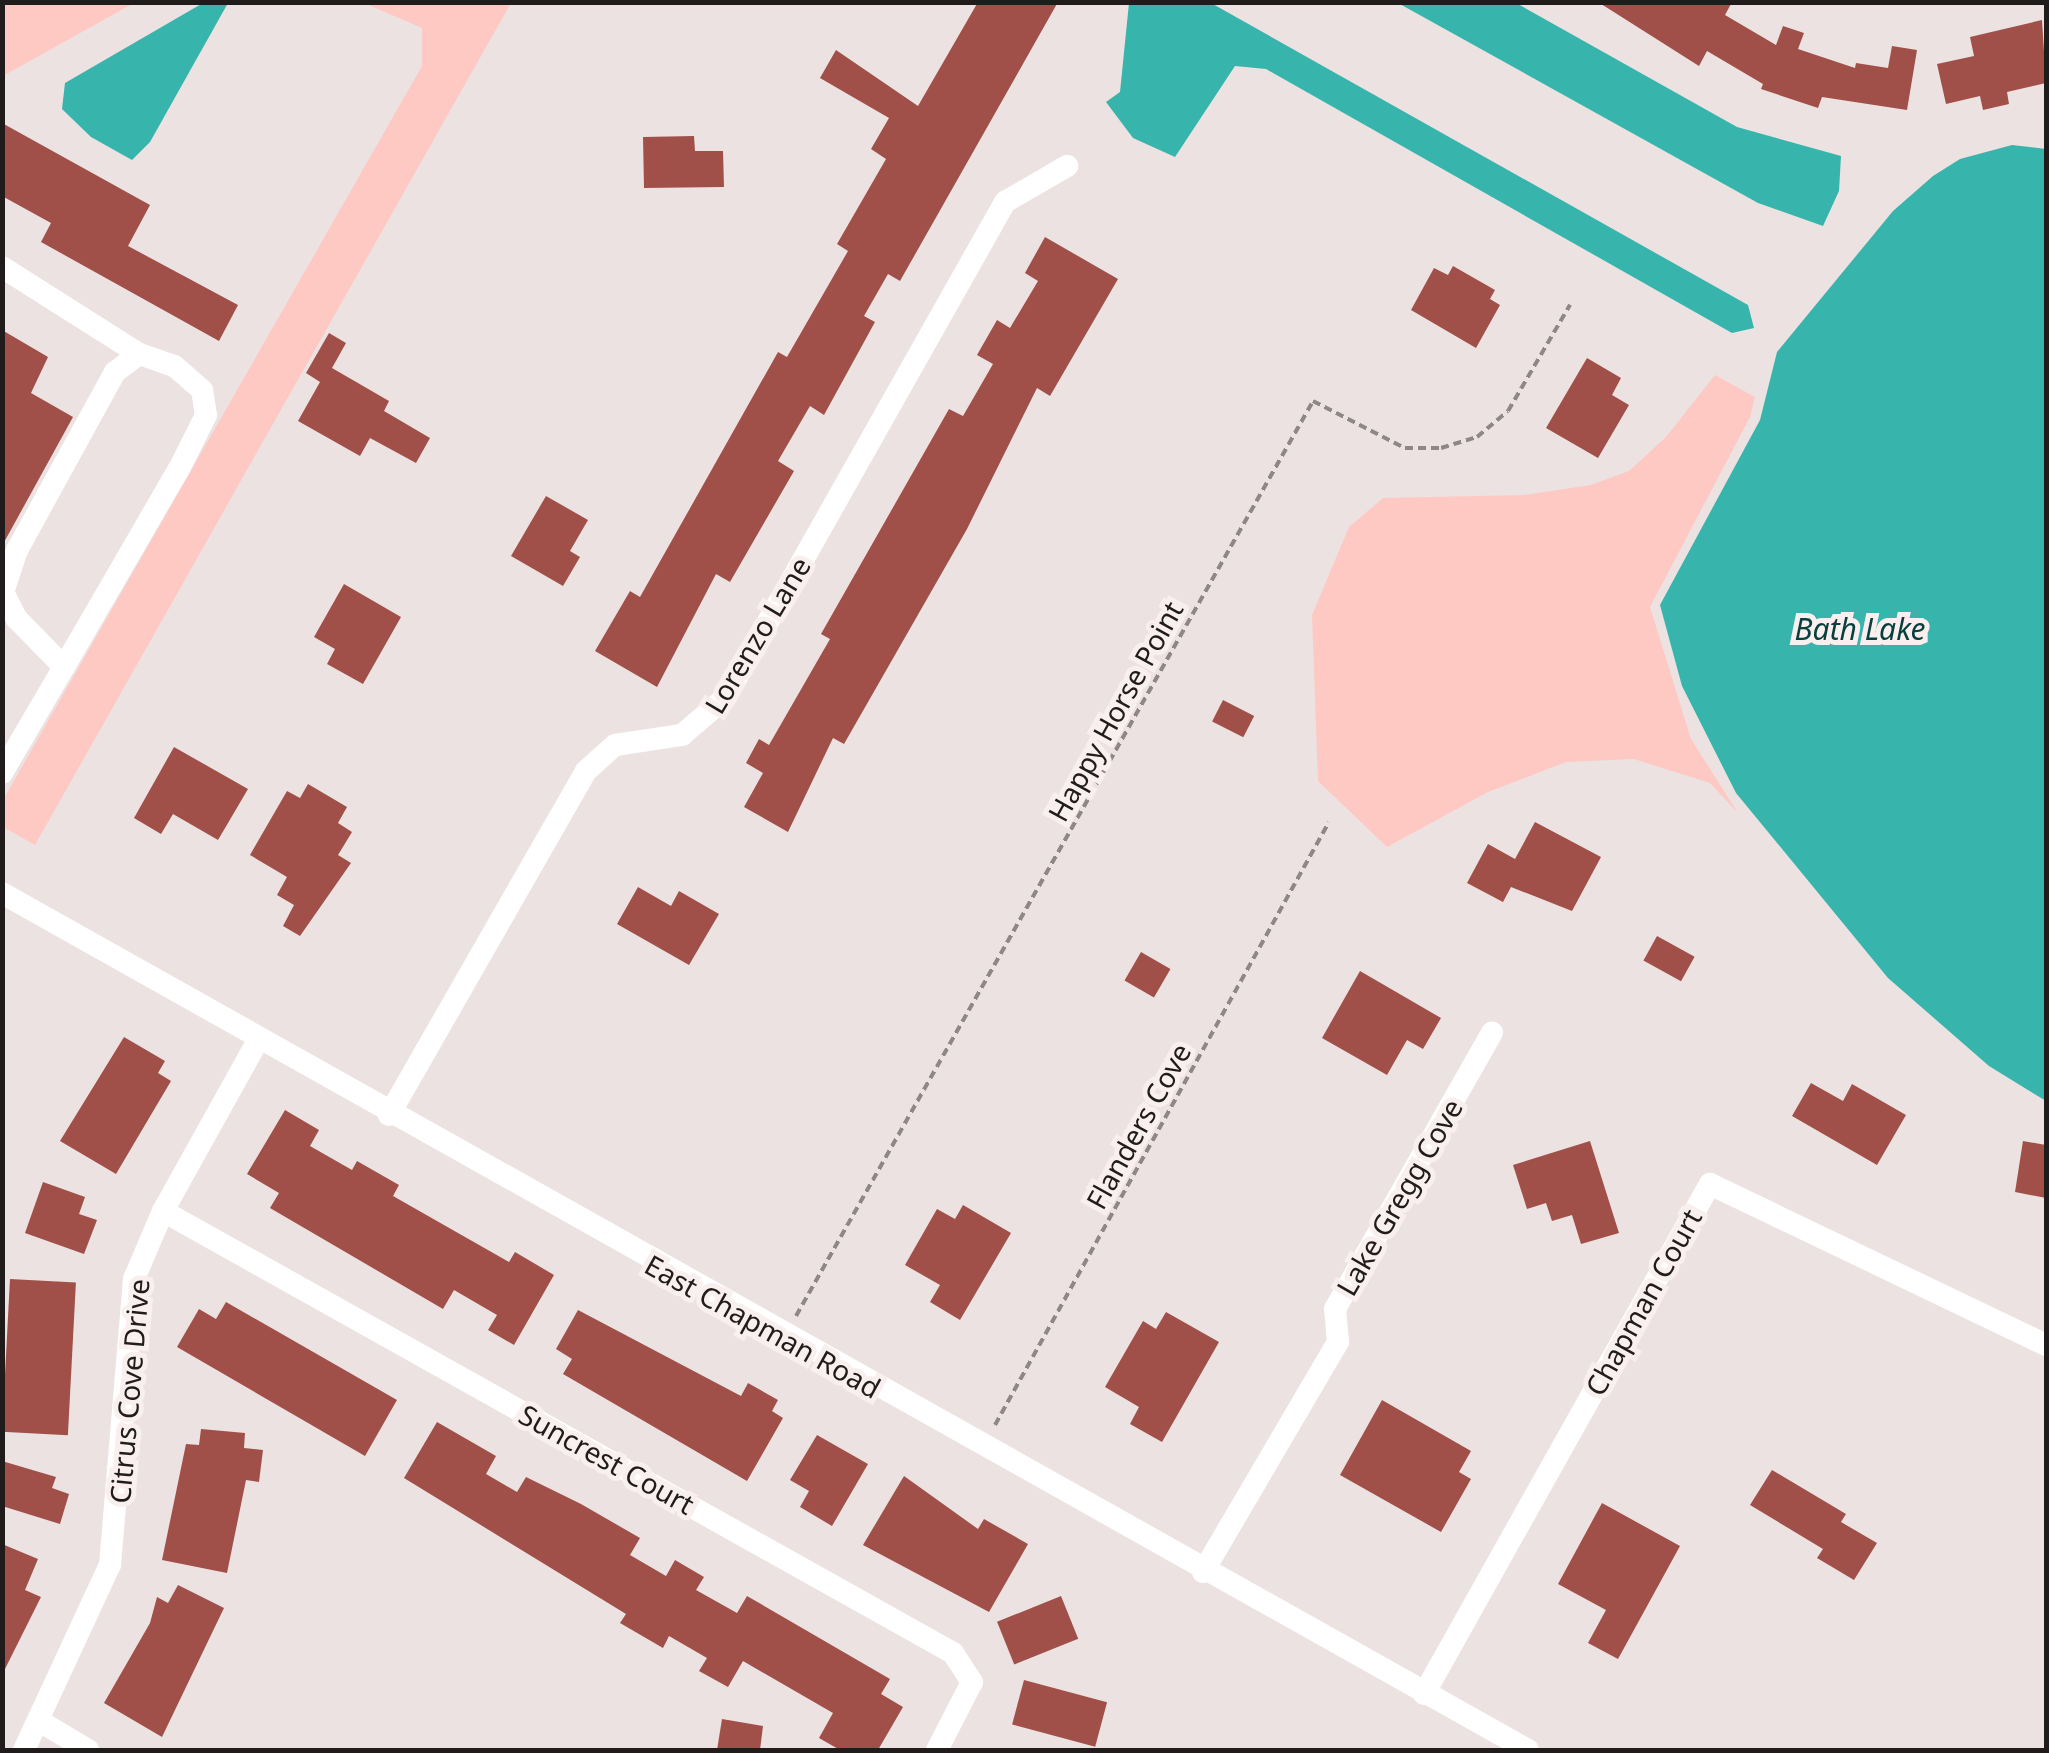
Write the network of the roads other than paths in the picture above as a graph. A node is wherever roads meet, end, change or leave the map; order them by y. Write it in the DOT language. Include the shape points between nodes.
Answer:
graph roads {
  1 [pos="1067,166"];
  2 [pos="2,267"];
  3 [pos="139,354"];
  4 [pos="64,667"];
  5 [pos="2,773"];
  6 [pos="2,893"];
  7 [pos="1492,1033"];
  8 [pos="258,1040"];
  9 [pos="389,1115"];
  10 [pos="163,1211"];
  11 [pos="2046,1345"];
  12 [pos="1213,1578"];
  13 [pos="1424,1694"];
  14 [pos="40,1722"];
  15 [pos="24,1750"];
  16 [pos="88,1750"];
  17 [pos="936,1750"];
  18 [pos="1528,1750"];
  1 -- 9 [label="street, Lorenzo Lane" via="1004,202 726,698 682,734 615,744 586,771"];
  2 -- 3 [label="street"];
  3 -- 4 [label="street" via="115,372 17,550 2,592 16,618"];
  3 -- 4 [label="street" via="174,366 202,390 206,415"];
  4 -- 5 [label="street"];
  6 -- 8 [label="street, East Chapman Road"];
  7 -- 12 [label="street, Lake Gregg Cove" via="1335,1309 1338,1342"];
  8 -- 9 [label="street, East Chapman Road"];
  8 -- 10 [label="street, Citrus Cove Drive"];
  9 -- 12 [label="street, East Chapman Road"];
  10 -- 14 [label="street, Citrus Cove Drive" via="134,1279 110,1565"];
  10 -- 17 [label="street, Suncrest Court" via="952,1653 972,1682"];
  11 -- 13 [label="street, Chapman Court" via="1710,1184"];
  12 -- 13 [label="street, East Chapman Road"];
  13 -- 18 [label="street, East Chapman Road"];
  14 -- 15 [label="street, Citrus Cove Drive"];
  14 -- 16 [label="street"];
}
